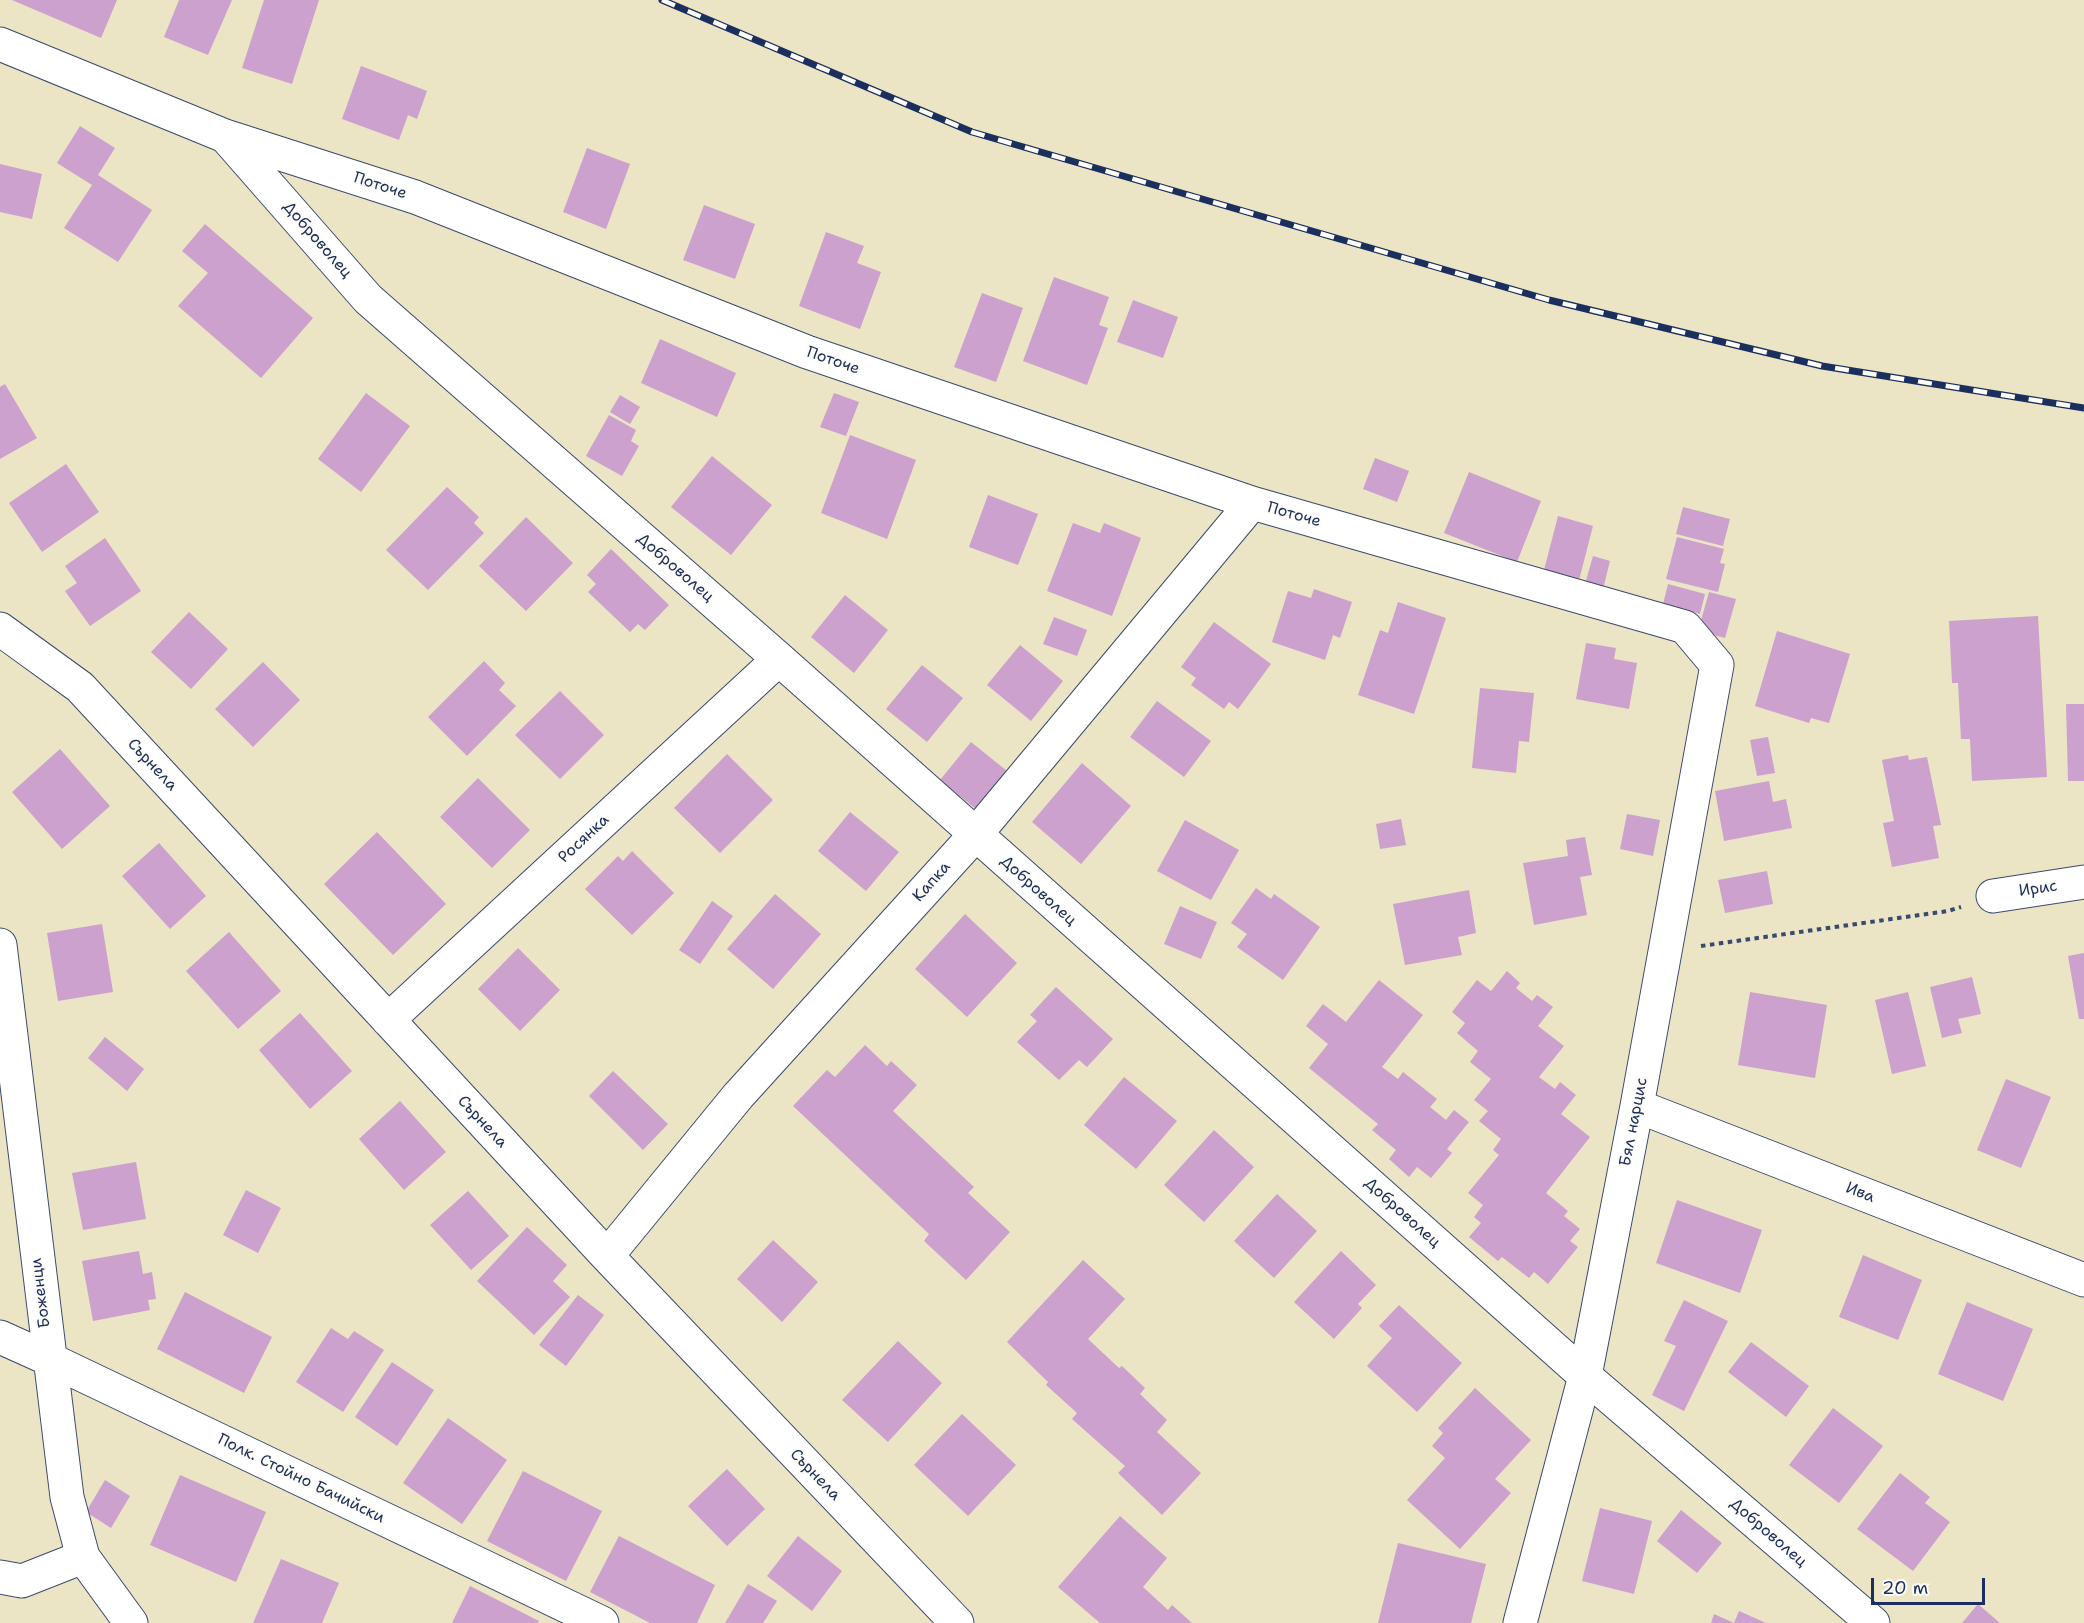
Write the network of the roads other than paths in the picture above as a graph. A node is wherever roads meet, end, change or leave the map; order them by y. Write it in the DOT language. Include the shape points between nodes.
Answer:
graph roads {
  1 [pos="0,44"];
  2 [pos="225,136"];
  3 [pos="1252,503"];
  4 [pos="1685,627"];
  5 [pos="0,629"];
  6 [pos="779,659"];
  7 [pos="975,835"];
  8 [pos="2084,882"];
  9 [pos="1993,896"];
  10 [pos="0,945"];
  11 [pos="388,1020"];
  12 [pos="1637,1106"];
  13 [pos="607,1256"];
  14 [pos="2084,1280"];
  15 [pos="0,1337"];
  16 [pos="49,1359"];
  17 [pos="1585,1376"];
  18 [pos="83,1557"];
  19 [pos="0,1576"];
  20 [pos="131,1623"];
  21 [pos="602,1623"];
  22 [pos="957,1623"];
  23 [pos="1520,1623"];
  24 [pos="1874,1623"];
  1 -- 2 [label="street, Поточе"];
  2 -- 3 [label="street, Поточе" via="415,197 807,352"];
  2 -- 6 [label="street, Доброволец" via="369,299"];
  3 -- 4 [label="street, Поточе"];
  3 -- 7 [label="street, Капка"];
  4 -- 12 [label="street, Бял нарцис" via="1717,665"];
  5 -- 11 [label="street, Сърнела" via="80,687"];
  6 -- 7 [label="street, Доброволец"];
  6 -- 11 [label="street, Росянка"];
  7 -- 13 [label="street, Капка" via="738,1096"];
  7 -- 17 [label="street, Доброволец"];
  8 -- 9 [label="street, Ирис"];
  10 -- 16 [label="street, Боженци"];
  11 -- 13 [label="street, Сърнела"];
  12 -- 14 [label="street, Ива"];
  12 -- 17 [label="street, Бял нарцис"];
  13 -- 22 [label="street, Сърнела"];
  15 -- 16 [label="street, Полк. Стойно Бачийски"];
  16 -- 18 [label="street, Боженци" via="67,1497"];
  16 -- 21 [label="street, Полк. Стойно Бачийски"];
  17 -- 23 [label="street, Бял нарцис"];
  17 -- 24 [label="street, Доброволец"];
  18 -- 19 [label="street" via="22,1581"];
  18 -- 20 [label="street, Боженци"];
}
